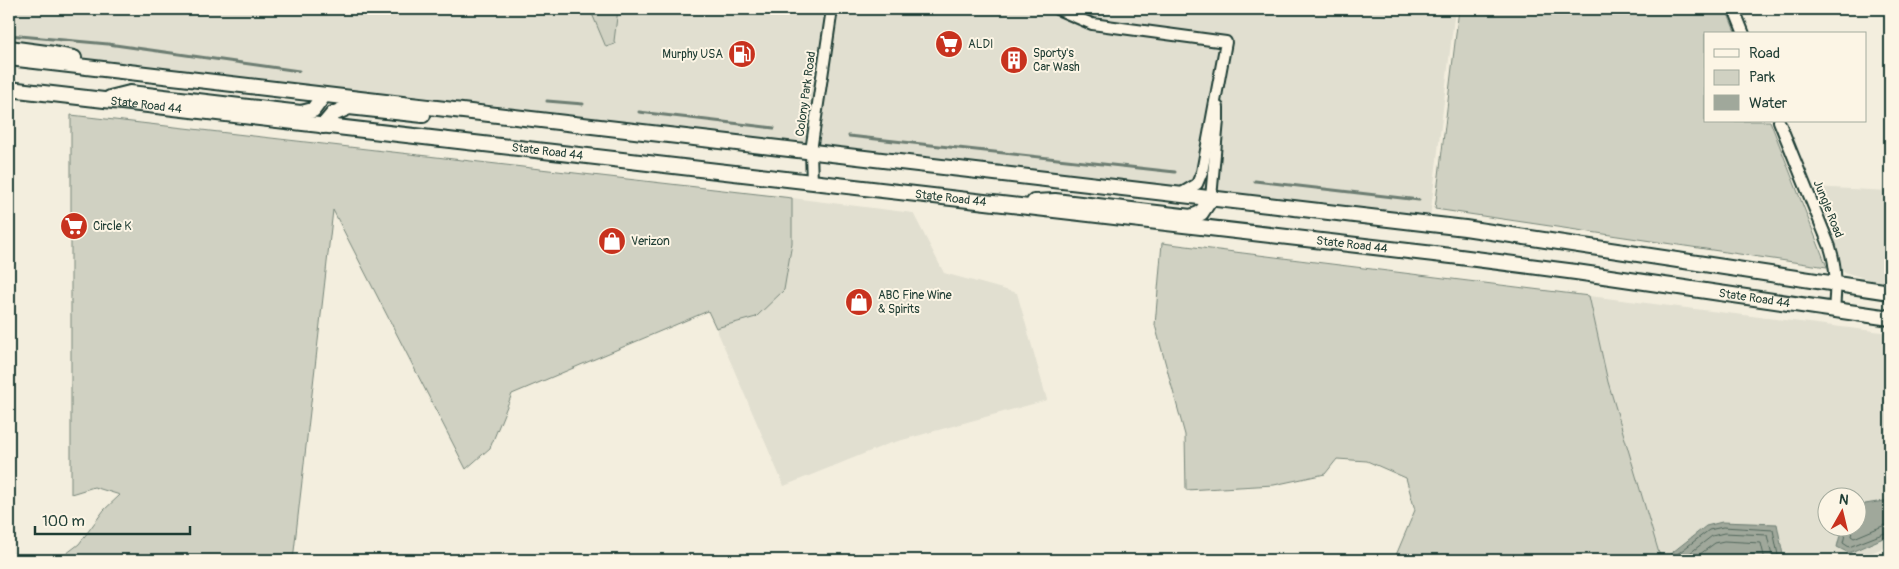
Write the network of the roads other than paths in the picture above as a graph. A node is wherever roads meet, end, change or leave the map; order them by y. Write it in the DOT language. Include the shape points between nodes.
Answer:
graph roads {
  1 [pos="832,9"];
  2 [pos="1057,9"];
  3 [pos="1734,9"];
  4 [pos="1743,32"];
  5 [pos="9,48"];
  6 [pos="9,58"];
  7 [pos="9,67"];
  8 [pos="151,75"];
  9 [pos="1218,88"];
  10 [pos="9,89"];
  11 [pos="324,95"];
  12 [pos="102,100"];
  13 [pos="478,112"];
  14 [pos="1779,122"];
  15 [pos="323,126"];
  16 [pos="811,151"];
  17 [pos="812,183"];
  18 [pos="1180,194"];
  19 [pos="1211,198"];
  20 [pos="1001,205"];
  21 [pos="1837,285"];
  22 [pos="1890,292"];
  23 [pos="1834,310"];
  24 [pos="1890,318"];
  1 -- 16 [label="street, Colony Park Road"];
  2 -- 9 [label="street" via="1092,24 1226,42"];
  3 -- 4 [label="street"];
  5 -- 8 [label="main road" via="54,54"];
  6 -- 8 [label="main road"];
  7 -- 8 [label="main road"];
  8 -- 11 [label="main road"];
  9 -- 18 [label="street" via="1202,172 1197,184"];
  9 -- 19 [label="street"];
  10 -- 12 [label="main road, State Road 44"];
  11 -- 12 [label="main road" via="313,110 301,113 130,93"];
  11 -- 13 [label="main road"];
  12 -- 15 [label="main road, State Road 44"];
  13 -- 15 [label="main road" via="465,120 348,107 333,114"];
  13 -- 16 [label="main road"];
  14 -- 21 [label="street, Jungle Road" via="1830,247"];
  15 -- 17 [label="main road, State Road 44"];
  16 -- 17 [label="street, Colony Park Road"];
  16 -- 18 [label="main road"];
  17 -- 20 [label="main road, State Road 44"];
  18 -- 19 [label="main road"];
  19 -- 20 [label="main road" via="1201,213 1191,217 1055,201"];
  19 -- 21 [label="main road" via="1465,228"];
  20 -- 23 [label="main road, State Road 44" via="1470,258"];
  21 -- 22 [label="main road"];
  21 -- 23 [label="street, Jungle Road"];
  23 -- 24 [label="main road, State Road 44"];
}
